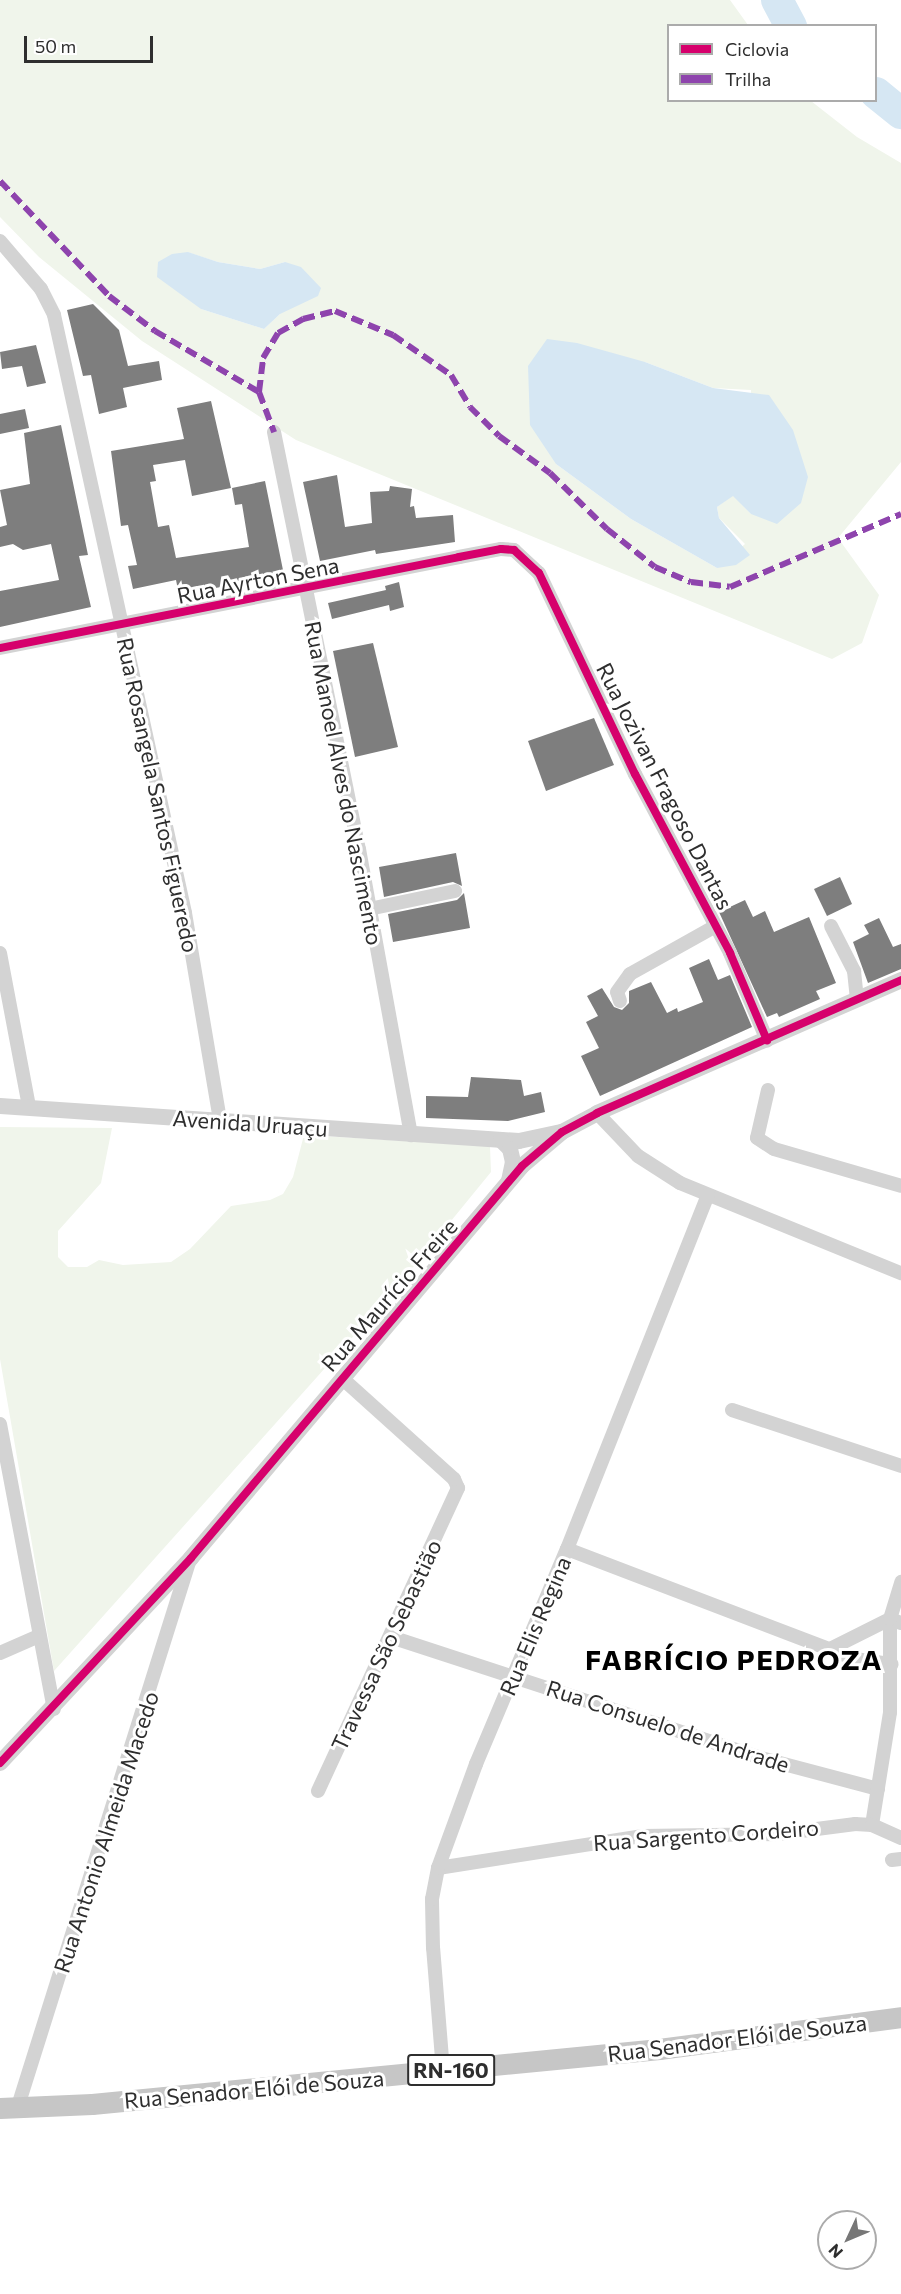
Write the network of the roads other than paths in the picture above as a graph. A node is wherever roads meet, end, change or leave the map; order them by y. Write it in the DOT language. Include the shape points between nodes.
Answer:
graph roads {
  1 [pos="0,241"];
  2 [pos="274,432"];
  3 [pos="522,555"];
  4 [pos="305,590"];
  5 [pos="122,624"];
  6 [pos="0,648"];
  7 [pos="455,891"];
  8 [pos="369,909"];
  9 [pos="716,926"];
  10 [pos="831,926"];
  11 [pos="0,953"];
  12 [pos="901,980"];
  13 [pos="857,1000"];
  14 [pos="620,1001"];
  15 [pos="767,1040"];
  16 [pos="768,1090"];
  17 [pos="0,1106"];
  18 [pos="29,1106"];
  19 [pos="597,1113"];
  20 [pos="220,1120"];
  21 [pos="562,1132"];
  22 [pos="411,1135"];
  23 [pos="501,1140"];
  24 [pos="510,1181"];
  25 [pos="901,1186"];
  26 [pos="708,1195"];
  27 [pos="901,1273"];
  28 [pos="342,1378"];
  29 [pos="732,1410"];
  30 [pos="0,1424"];
  31 [pos="901,1466"];
  32 [pos="567,1549"];
  33 [pos="191,1558"];
  34 [pos="901,1582"];
  35 [pos="895,1621"];
  36 [pos="39,1636"];
  37 [pos="391,1637"];
  38 [pos="830,1649"];
  39 [pos="0,1653"];
  40 [pos="892,1664"];
  41 [pos="515,1676"];
  42 [pos="54,1709"];
  43 [pos="0,1763"];
  44 [pos="878,1789"];
  45 [pos="318,1791"];
  46 [pos="872,1825"];
  47 [pos="901,1838"];
  48 [pos="438,1868"];
  49 [pos="901,2017"];
  50 [pos="443,2071"];
  51 [pos="9,2107"];
  1 -- 5 [label="street, Rua Rosangela Santos Figueredo" via="41,289 54,315"];
  2 -- 4 [label="street, Rua Manoel Alves do Nascimento"];
  3 -- 4 [label="street, Rua Ayrton Sena" via="501,549"];
  3 -- 9 [label="street, Rua Jozivan Fragoso Dantas" via="539,573 635,774"];
  4 -- 5 [label="street, Rua Ayrton Sena"];
  4 -- 8 [label="street, Rua Manoel Alves do Nascimento"];
  5 -- 6 [label="street, Rua Ayrton Sena"];
  5 -- 20 [label="street, Rua Rosangela Santos Figueredo" via="184,913"];
  7 -- 8 [label="street"];
  8 -- 22 [label="street, Rua Manoel Alves do Nascimento"];
  9 -- 14 [label="street" via="630,974 617,992"];
  9 -- 15 [label="street, Rua Jozivan Fragoso Dantas"];
  10 -- 13 [label="street" via="854,971"];
  11 -- 18 [label="street"];
  12 -- 13 [label="street, Rua Maurício Freire"];
  13 -- 15 [label="street, Rua Maurício Freire"];
  15 -- 19 [label="street, Rua Maurício Freire"];
  16 -- 25 [label="street" via="757,1138 774,1149"];
  17 -- 18 [label="street, Avenida Uruaçu"];
  18 -- 20 [label="street, Avenida Uruaçu"];
  19 -- 21 [label="street, Rua Maurício Freire"];
  19 -- 26 [label="street" via="638,1156 680,1183"];
  20 -- 22 [label="street, Avenida Uruaçu"];
  21 -- 23 [label="street, Avenida Uruaçu" via="519,1141"];
  21 -- 24 [label="street, Rua Maurício Freire"];
  22 -- 23 [label="street, Avenida Uruaçu"];
  23 -- 24 [label="street" via="510,1149"];
  24 -- 28 [label="street, Rua Maurício Freire"];
  26 -- 27 [label="street"];
  26 -- 32 [label="street, Rua Elis Regina"];
  28 -- 33 [label="street, Rua Maurício Freire"];
  28 -- 37 [label="street, Travessa São Sebastião" via="456,1481 454,1498"];
  29 -- 31 [label="street"];
  30 -- 36 [label="street"];
  32 -- 38 [label="street"];
  32 -- 41 [label="street, Rua Elis Regina"];
  33 -- 42 [label="street, Rua Maurício Freire"];
  33 -- 51 [label="street, Rua Antonio Almeida Macedo"];
  34 -- 35 [label="street"];
  35 -- 38 [label="street"];
  35 -- 40 [label="street"];
  36 -- 39 [label="street"];
  36 -- 42 [label="street"];
  37 -- 41 [label="street, Rua Consuelo de Andrade"];
  37 -- 45 [label="street, Travessa São Sebastião"];
  38 -- 40 [label="street" via="871,1664"];
  40 -- 44 [label="street" via="890,1712"];
  41 -- 44 [label="street, Rua Consuelo de Andrade" via="750,1755"];
  41 -- 48 [label="street, Rua Elis Regina" via="468,1784"];
  42 -- 43 [label="street, Rua Maurício Freire"];
  44 -- 46 [label="street"];
  46 -- 47 [label="street, Rua Sargento Cordeiro"];
  46 -- 48 [label="street, Rua Sargento Cordeiro" via="778,1834 642,1836"];
  48 -- 50 [label="street, Rua Elis Regina" via="432,1899"];
  49 -- 50 [label="main road, Rua Senador Elói de Souza / RN-160" via="768,2037"];
  50 -- 51 [label="main road, Rua Senador Elói de Souza / RN-160" via="92,2104"];
}
